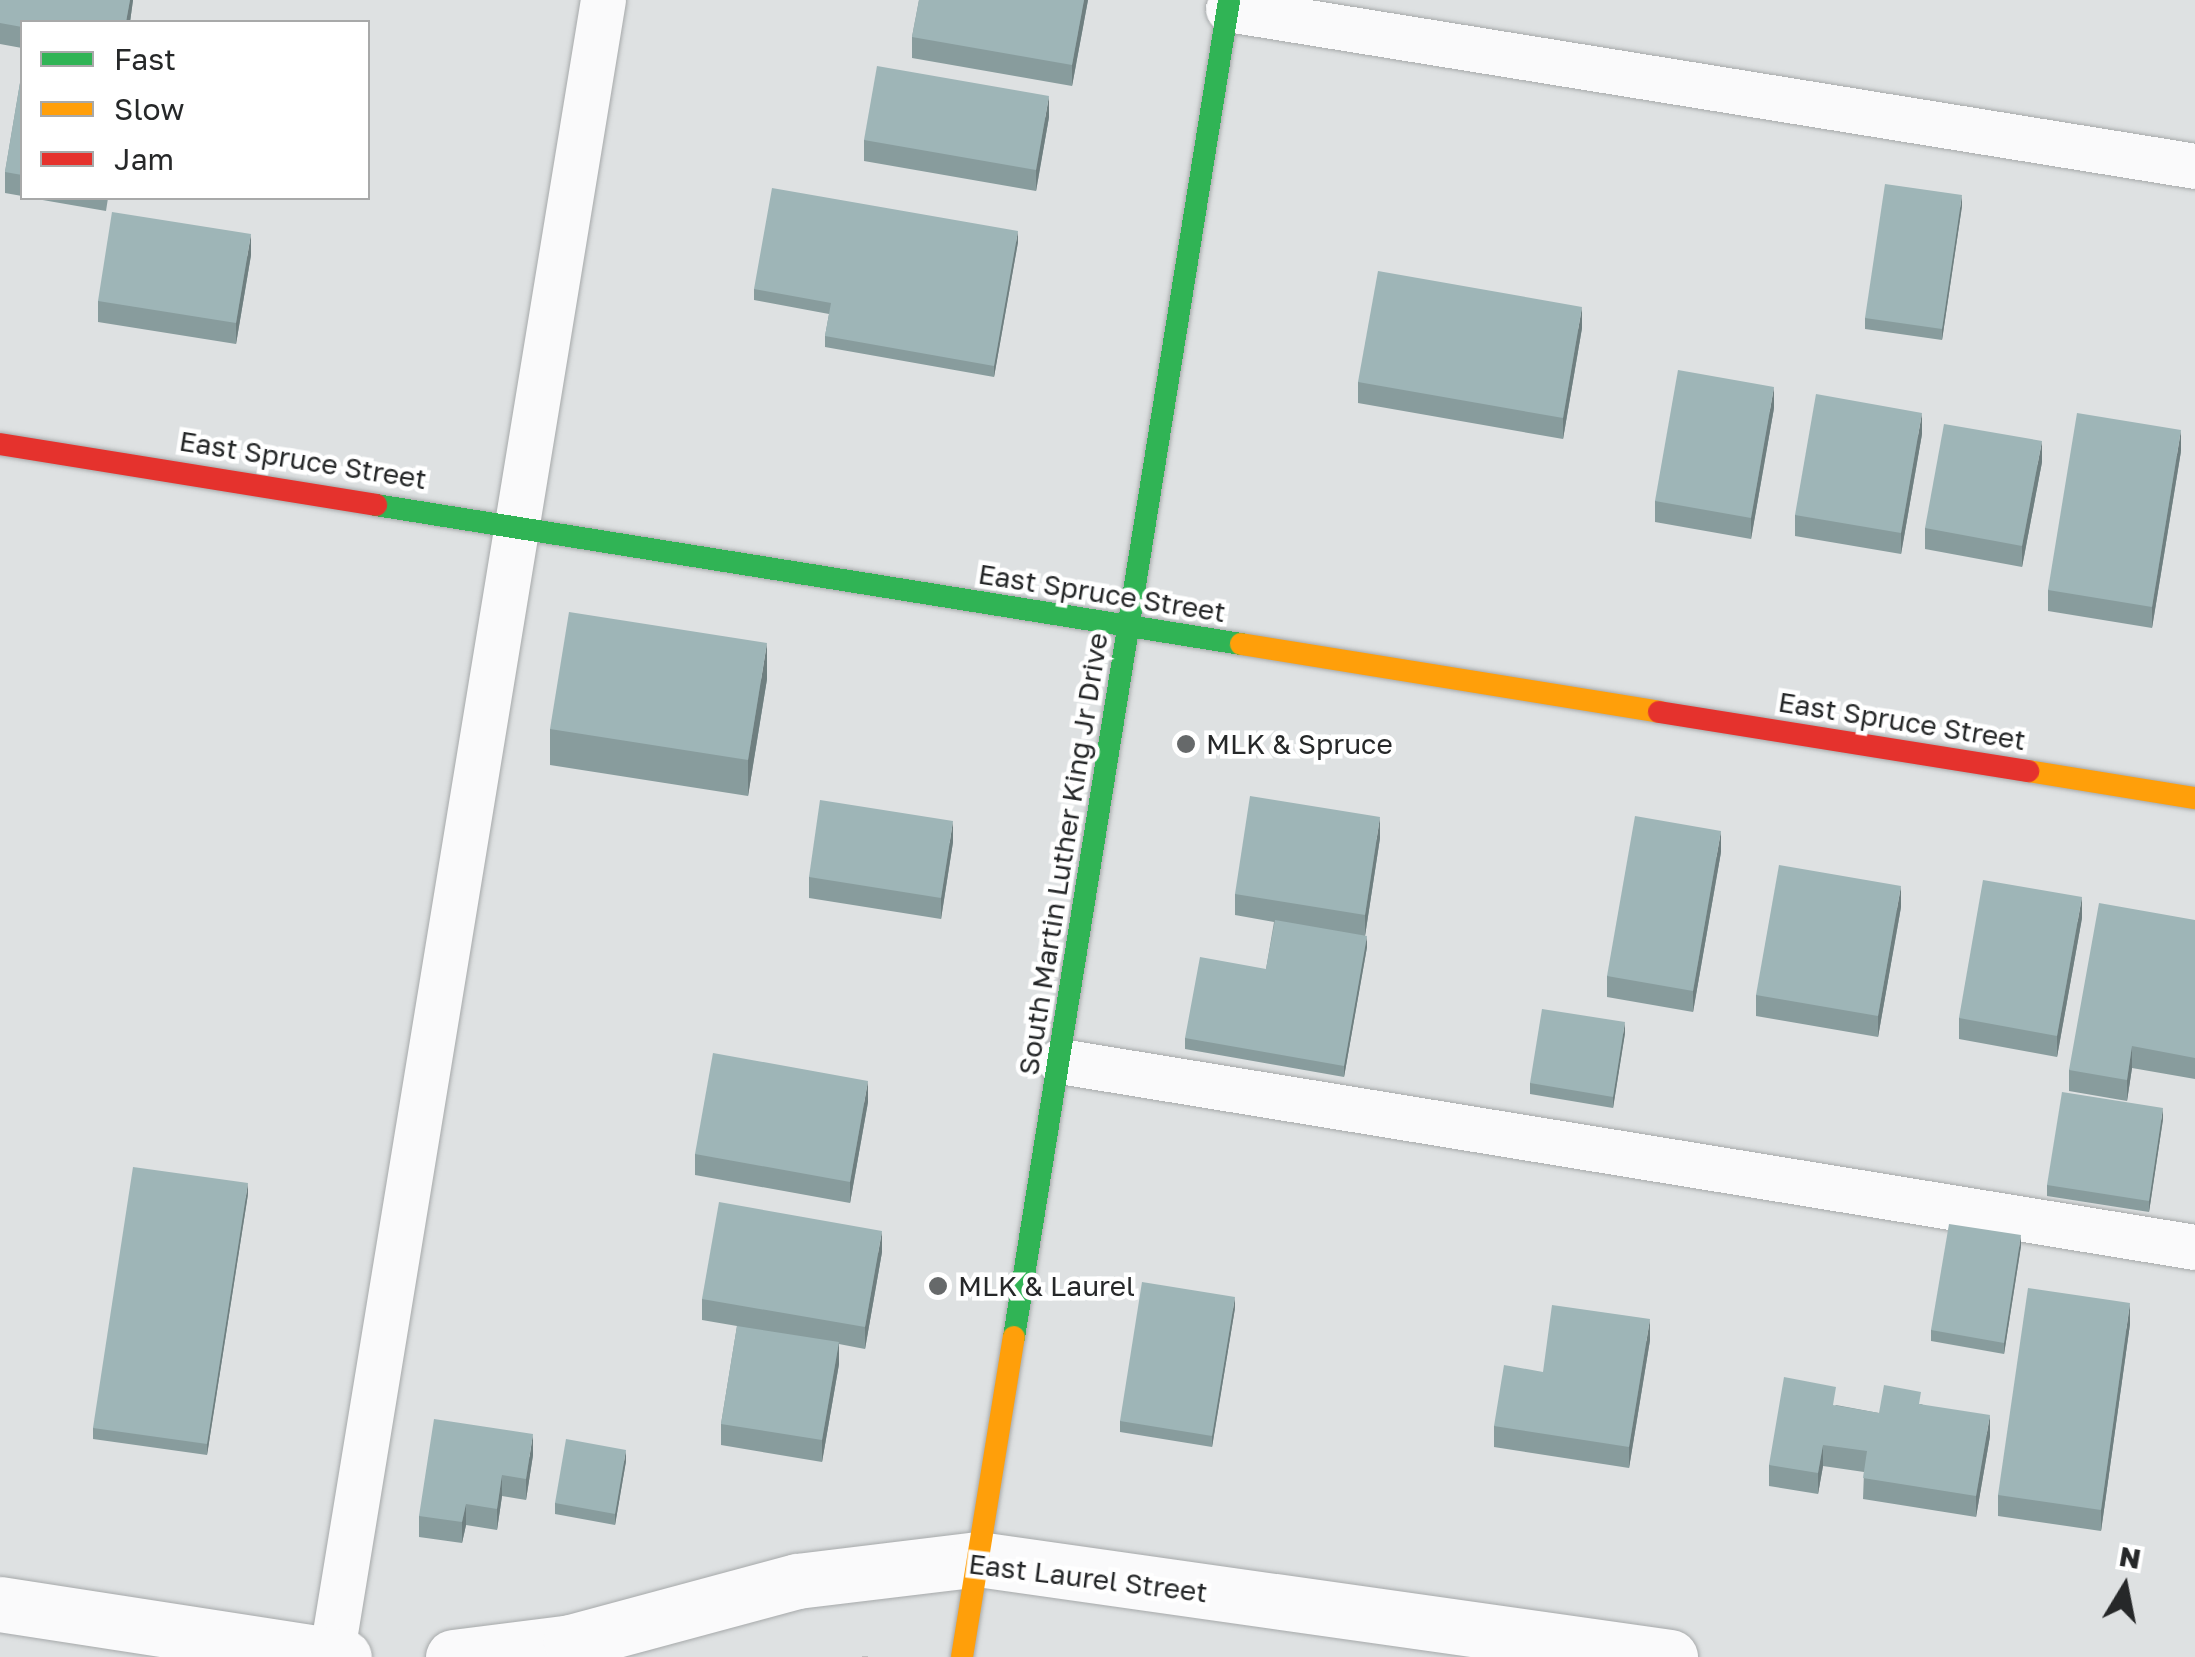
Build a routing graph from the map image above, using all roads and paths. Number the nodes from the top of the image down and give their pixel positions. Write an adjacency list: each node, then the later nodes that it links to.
1 (603, 0): 5 (lane)
2 (1228, 4): 3 (lane); 6 (street, South Martin Luther King Jr Drive)
3 (2195, 166)
4 (0, 444): 5 (street, East Spruce Street)
5 (520, 524): 6 (street, East Spruce Street); 14 (lane)
6 (1130, 629): 7 (street, East Spruce Street); 8 (street, South Martin Luther King Jr Drive)
7 (2195, 798)
8 (1060, 1060): 9 (lane); 10 (street, South Martin Luther King Jr Drive)
9 (2195, 1248)
10 (978, 1559): 12 (street, East Laurel Street); 13 (street, East Laurel Street); 17 (street, South Martin Luther King Jr Drive)
11 (0, 1604): 14 (street)
12 (580, 1650): 16 (street, East Laurel Street)
13 (1598, 1652): 18 (street, East Laurel Street)
14 (331, 1657): 15 (street)
15 (344, 1657)
16 (453, 1657)
17 (962, 1657)
18 (1670, 1657)

